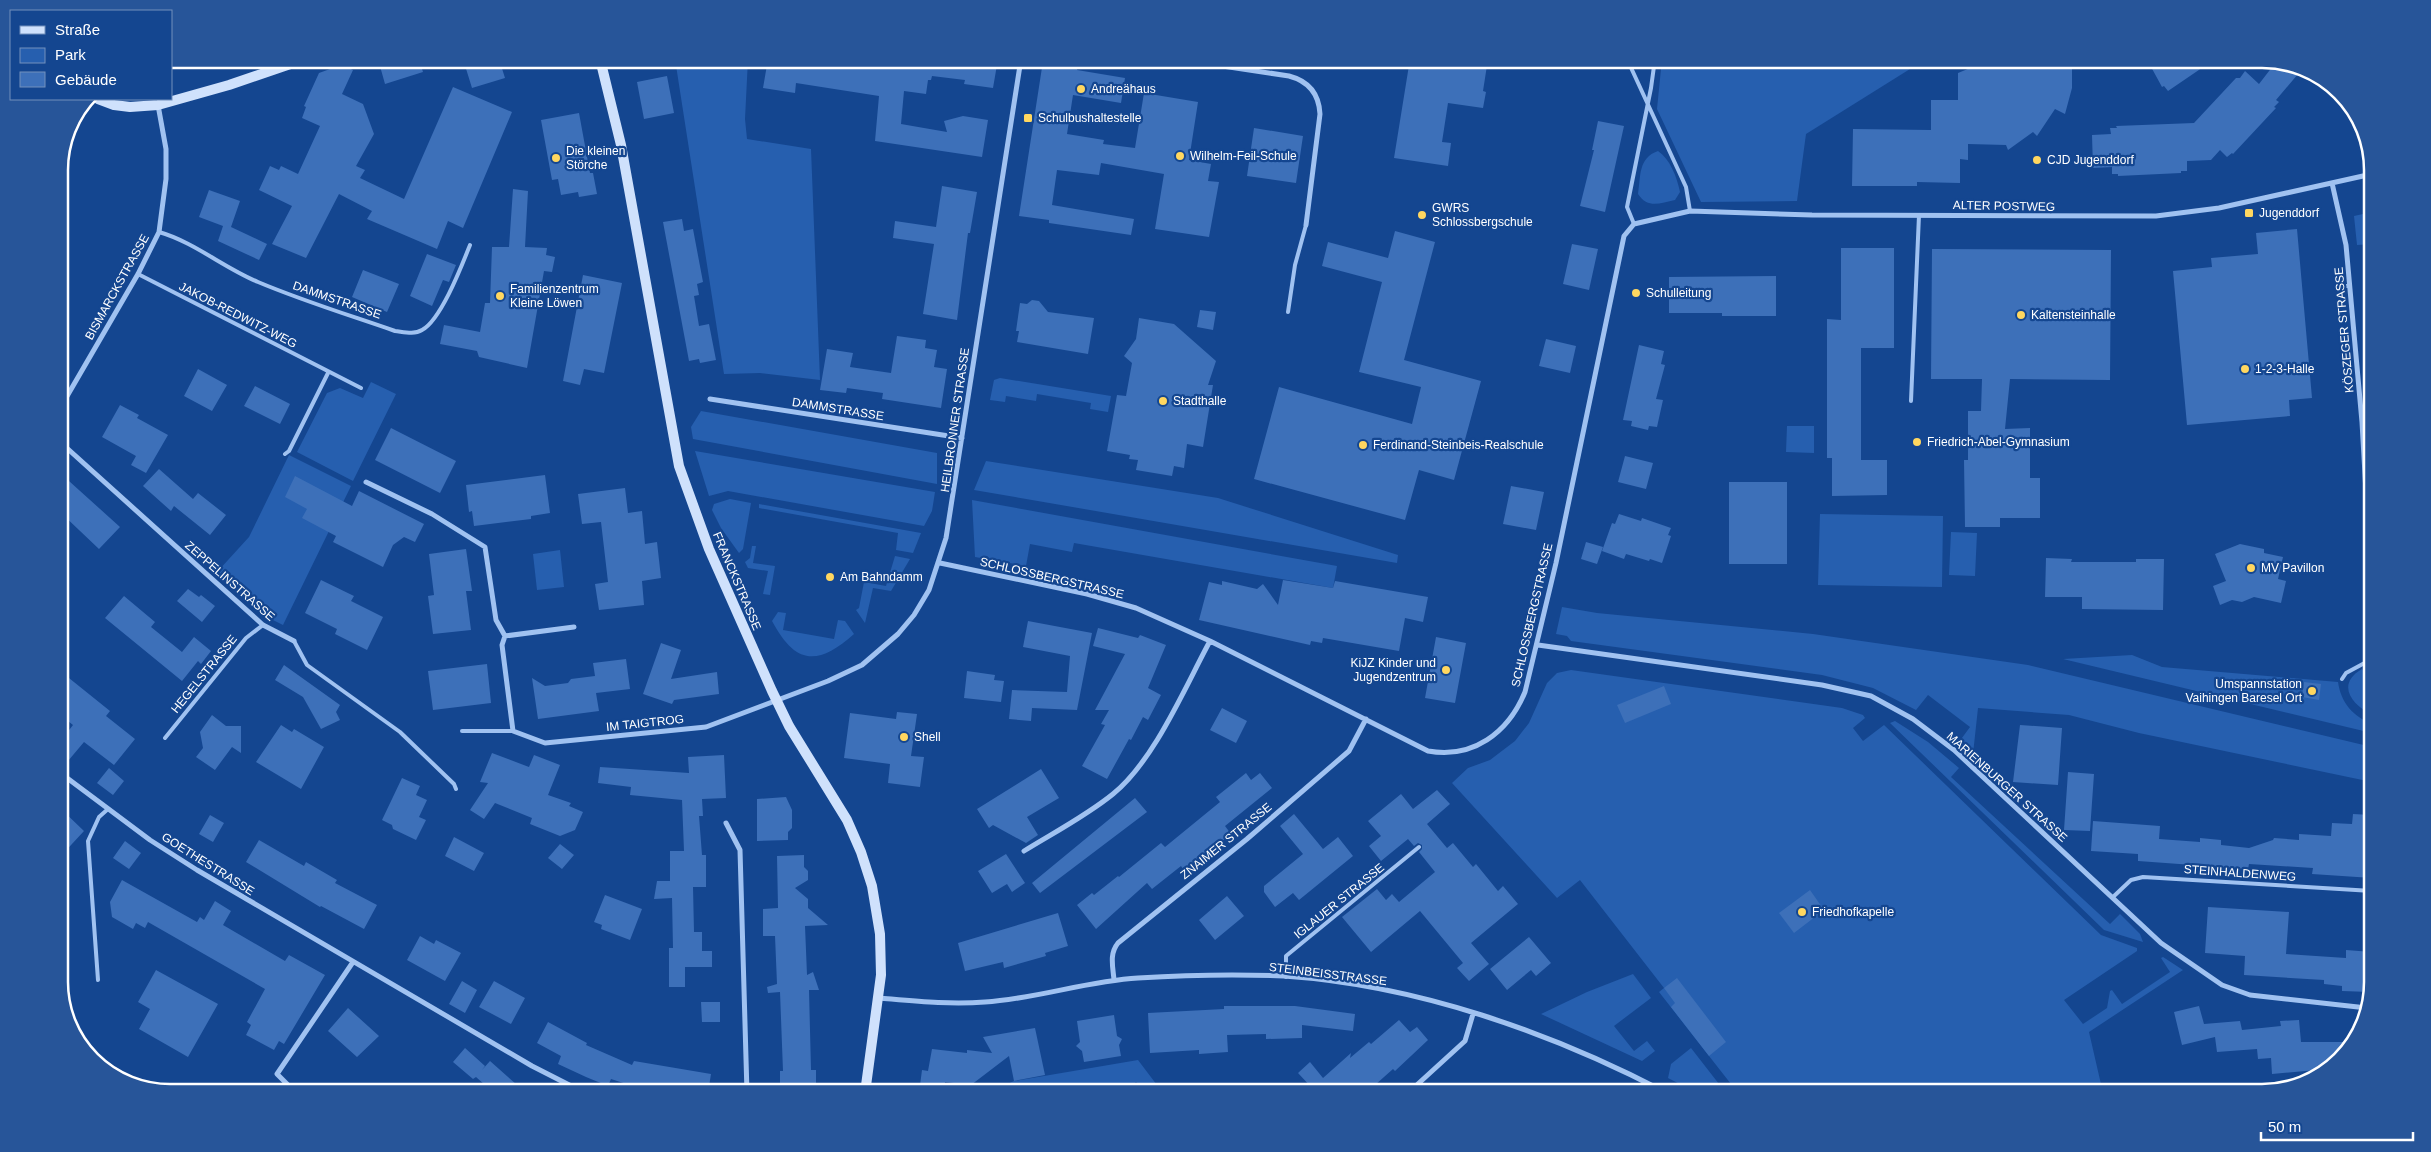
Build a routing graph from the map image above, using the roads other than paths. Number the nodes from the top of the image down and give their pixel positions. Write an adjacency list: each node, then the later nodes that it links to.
1 (279, 68): 9 (street)
2 (602, 68): 41 (street, FRANCKSTRASSE)
3 (1020, 68): 27 (street, HEILBRONNER STRASSE)
4 (1236, 68): 15 (street)
5 (1631, 68): 8 (lane)
6 (1654, 68): 8 (lane)
7 (101, 100): 9 (street)
8 (1646, 104): 12 (lane); 14 (lane)
9 (158, 105): 16 (street, BISMARCKSTRASSE)
10 (2363, 176): 11 (street, ALTER POSTWEG)
11 (2332, 183): 13 (street, ALTER POSTWEG); 20 (street, KÖSZEGER STRASSE)
12 (1690, 211): 13 (street, ALTER POSTWEG); 14 (street, ALTER POSTWEG)
13 (1919, 215): 26 (lane)
14 (1634, 224): 38 (street, SCHLOSSBERGSTRASSE)
15 (1306, 225): 21 (lane)
16 (159, 232): 17 (lane, DAMMSTRASSE); 18 (street, BISMARCKSTRASSE)
17 (470, 245)
18 (138, 274): 22 (lane, JAKOB-REDWITZ-WEG); 24 (street, BISMARCKSTRASSE)
19 (2339, 286): 20 (lane)
20 (2350, 286): 28 (street, KÖSZEGER STRASSE)
21 (1288, 312)
22 (328, 373): 23 (lane, JAKOB-REDWITZ-WEG); 30 (lane)
23 (361, 388)
24 (68, 395)
25 (710, 399): 27 (street, DAMMSTRASSE)
26 (1911, 401)
27 (962, 438): 32 (street, HEILBRONNER STRASSE)
28 (2363, 446)
29 (68, 449): 33 (street, ZEPPELINSTRASSE)
30 (285, 454)
31 (366, 482): 35 (street)
32 (940, 563): 37 (street, SCHLOSSBERGSTRASSE); 41 (street, HEILBRONNER STRASSE)
33 (262, 625): 36 (street, ZEPPELINSTRASSE); 45 (lane, HEGELSTRASSE)
34 (574, 627): 35 (street)
35 (505, 636): 44 (street)
36 (294, 641): 47 (lane, ZEPPELINSTRASSE)
37 (1210, 641): 42 (street, SCHLOSSBERGSTRASSE); 51 (street)
38 (1538, 645): 42 (street, SCHLOSSBERGSTRASSE); 53 (street, MARIENBURGER STRASSE)
39 (2364, 664): 40 (lane)
40 (2342, 679)
41 (777, 701): 44 (street, IM TAIGTROG); 58 (street, FRANCKSTRASSE)
42 (1366, 720): 57 (street, ZNAIMER STRASSE)
43 (462, 731): 44 (lane, IM TAIGTROG)
44 (512, 731)
45 (165, 738)
46 (68, 779): 48 (street, GOETHESTRASSE)
47 (456, 790)
48 (108, 809): 54 (street, GOETHESTRASSE); 56 (lane)
49 (726, 823): 63 (street)
50 (1419, 847): 55 (lane, IGLAUER STRASSE)
51 (1024, 851)
52 (2364, 891): 53 (lane, STEINHALDENWEG)
53 (2113, 897): 59 (street, MARIENBURGER STRASSE)
54 (353, 962): 61 (street); 62 (street, GOETHESTRASSE)
55 (1286, 976): 57 (street, STEINBEISSTRASSE); 60 (street, STEINBEISSTRASSE)
56 (98, 980)
57 (1114, 980): 58 (street, STEINBEISSTRASSE)
58 (879, 998): 64 (street, FRANCKSTRASSE)
59 (2361, 1007)
60 (1473, 1014): 65 (street); 66 (street, STEINBEISSTRASSE)
61 (287, 1084)
62 (561, 1084)
63 (747, 1084)
64 (866, 1084)
65 (1418, 1084)
66 (1648, 1084)

